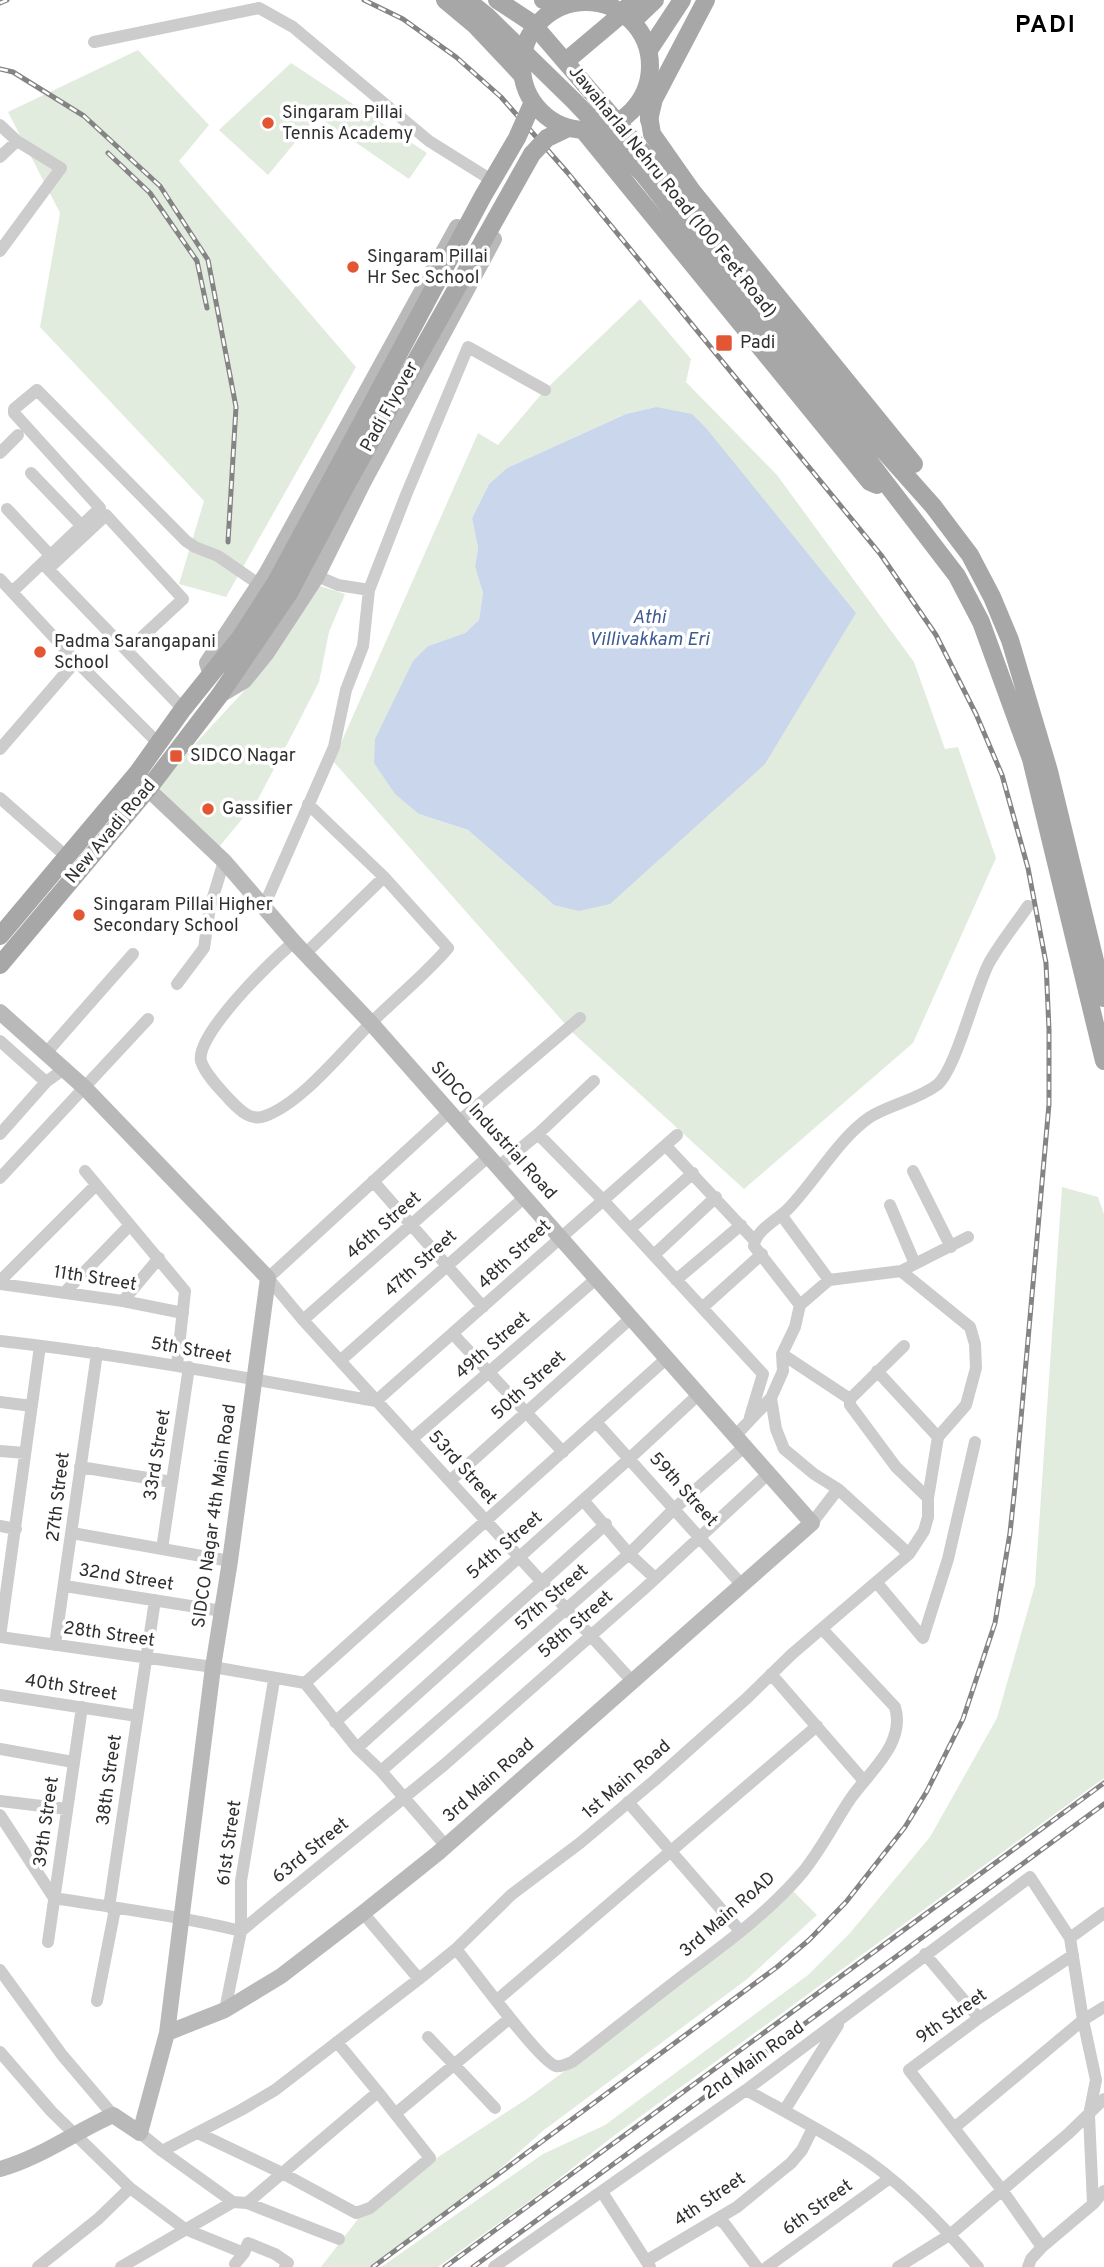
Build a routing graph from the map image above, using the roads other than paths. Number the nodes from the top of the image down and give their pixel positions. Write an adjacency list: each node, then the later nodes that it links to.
1 (445, 0): 14 (main road)
2 (467, 0): 28 (main road, Jawaharlal Nehru Road (100 Feet Road))
3 (497, 0): 13 (main road, Jawaharlal Nehru Road (100 Feet Road))
4 (543, 0): 9 (main road)
5 (634, 0): 13 (main road)
6 (655, 0): 10 (main road)
7 (682, 0): 12 (main road)
8 (706, 0): 20 (main road)
9 (561, 6): 10 (main road, bridge); 14 (main road, bridge)
10 (633, 21): 12 (main road, bridge)
11 (94, 41): 22 (street)
12 (649, 50): 15 (main road, bridge)
13 (566, 61): 20 (main road, Jawaharlal Nehru Road (100 Feet Road))
14 (522, 75): 16 (main road, bridge)
15 (645, 91): 18 (main road, Padi Flyover, bridge); 29 (main road, bridge)
16 (533, 102): 18 (main road, bridge); 40 (main road, Padi Flyover, bridge)
17 (0, 125): 19 (street)
18 (575, 129): 28 (main road); 40 (main road, Padi Flyover, bridge)
19 (17, 141): 21 (street); 23 (street)
20 (642, 151): 29 (main road, Jawaharlal Nehru Road (100 Feet Road))
21 (0, 157)
22 (485, 176): 33 (street); 35 (street)
23 (0, 251)
24 (545, 390): 36 (street)
25 (19, 435): 26 (street)
26 (0, 453)
27 (31, 472): 31 (street)
28 (891, 492): 68 (main road, Jawaharlal Nehru Road (100 Feet Road))
29 (933, 506): 61 (main road, Jawaharlal Nehru Road (100 Feet Road))
30 (7, 509): 32 (street)
31 (81, 525): 32 (street); 35 (street)
32 (50, 555): 37 (street)
33 (317, 576): 36 (street); 42 (street)
34 (0, 579): 37 (street)
35 (260, 585): 41 (street)
36 (369, 590): 49 (street)
37 (12, 592): 39 (street)
38 (127, 651): 38 (street); 43 (street)
39 (76, 661): 44 (street); 45 (street)
40 (232, 662): 41 (main road, Padi Flyover); 42 (main road, Padi Flyover)
41 (211, 675): 43 (main road, New Avadi Road)
42 (219, 696): 47 (main road, New Avadi Road)
43 (183, 709): 44 (main road, New Avadi Road)
44 (159, 744): 46 (main road, New Avadi Road)
45 (0, 748)
46 (138, 772): 47 (street, SIDCO Industrial Road); 50 (main road, New Avadi Road)
47 (148, 789): 51 (street, SIDCO Industrial Road); 59 (main road, New Avadi Road)
48 (0, 798): 50 (street)
49 (308, 804): 52 (street); 53 (street)
50 (67, 857): 55 (main road, New Avadi Road)
51 (224, 861): 53 (street, SIDCO Industrial Road); 60 (street)
52 (384, 877): 58 (street); 65 (street)
53 (264, 906): 56 (street, SIDCO Industrial Road)
54 (1028, 906): 89 (street)
55 (0, 936)
56 (293, 942): 58 (street, SIDCO Industrial Road); 65 (street)
57 (133, 954): 67 (street)
58 (305, 954): 65 (street, SIDCO Industrial Road)
59 (0, 965)
60 (177, 984)
61 (1104, 998)
62 (0, 1012): 67 (street)
63 (148, 1018): 72 (street)
64 (580, 1018): 73 (street)
65 (371, 1023): 73 (street, SIDCO Industrial Road)
66 (0, 1041): 71 (street)
67 (46, 1053): 69 (street)
68 (1104, 1061)
69 (64, 1069): 71 (street); 72 (street)
70 (594, 1081): 75 (street, 46th Street)
71 (46, 1082): 74 (street)
72 (85, 1088): 82 (street); 104 (street)
73 (454, 1117): 78 (street, SIDCO Industrial Road); 83 (street)
74 (0, 1134)
75 (538, 1134): 78 (street, 46th Street); 87 (street)
76 (677, 1135): 77 (street, 48th Street)
77 (666, 1146): 81 (street); 87 (street, 48th Street)
78 (493, 1162): 85 (street, SIDCO Industrial Road); 92 (street, 46th Street)
79 (85, 1171): 84 (street, 33rd Street)
80 (913, 1171): 97 (street)
81 (692, 1173): 86 (street); 93 (street)
82 (0, 1178)
83 (373, 1181): 92 (street); 104 (street)
84 (96, 1185): 90 (street, 33rd Street); 108 (street)
85 (526, 1196): 94 (street, SIDCO Industrial Road); 102 (street, 47th Street)
86 (716, 1197): 91 (street); 99 (street)
87 (602, 1199): 93 (street); 94 (street, 48th Street)
88 (890, 1205): 101 (street)
89 (782, 1216): 96 (street); 107 (street)
90 (130, 1225): 100 (street, 33rd Street); 109 (street)
91 (741, 1225): 96 (street); 106 (street)
92 (411, 1226): 102 (street); 116 (street, 46th Street)
93 (630, 1228): 99 (street)
94 (561, 1236): 105 (street, SIDCO Industrial Road); 112 (street, 48th Street)
95 (968, 1237): 97 (street)
96 (754, 1240): 98 (street)
97 (951, 1247): 101 (street)
98 (761, 1254): 111 (street); 113 (street)
99 (654, 1255): 106 (street)
100 (159, 1258): 110 (street); 114 (street, 33rd Street)
101 (915, 1264): 103 (street)
102 (446, 1265): 112 (street); 124 (street, 47th Street)
103 (901, 1271): 107 (street); 138 (street)
104 (268, 1278): 116 (street, 53rd Street); 128 (street, SIDCO Nagar 4th Main Road)
105 (597, 1278): 115 (street, SIDCO Industrial Road); 127 (street, 49th Street)
106 (676, 1280): 113 (street)
107 (830, 1280): 111 (street)
108 (0, 1283): 109 (street, 11th Street)
109 (65, 1292): 110 (street, 11th Street)
110 (123, 1301): 114 (street, 11th Street)
111 (800, 1305): 122 (street)
112 (484, 1307): 117 (street, 48th Street)
113 (702, 1308): 136 (street)
114 (183, 1313): 125 (street, 33rd Street)
115 (631, 1318): 123 (street, SIDCO Industrial Road); 135 (street, 50th Street)
116 (303, 1320): 124 (street, 53rd Street)
117 (453, 1334): 127 (street); 132 (street, 48th Street)
118 (0, 1341): 119 (street, 5th Street)
119 (40, 1346): 121 (street, 5th Street); 134 (street)
120 (904, 1346): 126 (street)
121 (97, 1353): 125 (street, 5th Street); 146 (street, 27th Street)
122 (782, 1354): 130 (street); 131 (street)
123 (667, 1357): 129 (street, SIDCO Industrial Road); 137 (street)
124 (341, 1360): 132 (street, 53rd Street)
125 (183, 1366): 128 (street, 5th Street); 149 (street, 33rd Street)
126 (877, 1371): 131 (street); 138 (street)
127 (490, 1372): 135 (street); 139 (street, 49th Street)
128 (254, 1380): 132 (street, 5th Street); 165 (street, SIDCO Nagar 4th Main Road)
129 (698, 1395): 140 (street, SIDCO Industrial Road); 145 (street, 54th Street)
130 (771, 1398): 136 (street); 150 (street)
131 (850, 1399): 151 (street)
132 (376, 1401): 139 (street, 53rd Street)
133 (0, 1402): 134 (street)
134 (32, 1406): 144 (street)
135 (526, 1412): 143 (street); 148 (street, 50th Street)
136 (750, 1417): 140 (street, 57th Street)
137 (596, 1422): 143 (street); 145 (street, 59th Street)
138 (938, 1437): 151 (street, 1st Main Road)
139 (412, 1439): 148 (street, 53rd Street)
140 (739, 1441): 147 (street, SIDCO Industrial Road); 153 (street, 57th Street)
141 (975, 1441): 169 (street)
142 (0, 1451): 144 (street)
143 (563, 1452): 154 (street)
144 (25, 1453): 158 (street)
145 (630, 1458): 152 (street, 54th Street); 153 (street, 59th Street)
146 (80, 1467): 149 (street); 159 (street, 27th Street)
147 (768, 1474): 155 (street, SIDCO Industrial Road); 160 (street, 58th Street)
148 (451, 1480): 154 (street, 53rd Street)
149 (172, 1482): 161 (street, 33rd Street)
150 (838, 1489): 155 (street); 163 (street)
151 (928, 1498): 163 (street, 1st Main Road)
152 (583, 1500): 156 (street); 164 (street, 54th Street)
153 (675, 1508): 160 (street, 59th Street); 162 (street, 57th Street)
154 (486, 1521): 164 (street, 53rd Street); 184 (street)
155 (812, 1523): 170 (street, 3rd Main Road)
156 (606, 1524): 162 (street); 168 (street)
157 (0, 1526): 158 (street)
158 (16, 1529): 167 (street)
159 (72, 1533): 161 (street); 171 (street, 27th Street)
160 (701, 1537): 166 (street, 58th Street); 170 (street, 59th Street)
161 (162, 1549): 165 (street)
162 (629, 1554): 166 (street); 173 (street, 57th Street)
163 (909, 1554): 169 (street, 1st Main Road)
164 (520, 1556): 168 (street, 53rd Street); 188 (street, 54th Street)
165 (230, 1561): 174 (street, SIDCO Nagar 4th Main Road)
166 (655, 1578): 176 (street, 58th Street)
167 (5, 1580): 177 (street)
168 (543, 1582): 173 (street, 53rd Street); 190 (street)
169 (877, 1583): 175 (street, 1st Main Road)
170 (741, 1584): 183 (street, 3rd Main Road)
171 (65, 1586): 172 (street, 32nd Street); 178 (street, 27th Street)
172 (155, 1600): 174 (street, 32nd Street); 179 (street, 38th Street)
173 (566, 1608): 176 (street, 53rd Street); 193 (street, 57th Street)
174 (222, 1611): 180 (street, SIDCO Nagar 4th Main Road)
175 (823, 1630): 181 (street, 1st Main Road); 194 (street, 3rd Main RoAD)
176 (590, 1634): 183 (street, 53rd Street); 195 (street, 58th Street)
177 (0, 1637): 178 (street, 28th Street)
178 (55, 1644): 179 (street, 28th Street)
179 (147, 1658): 180 (street, 28th Street); 187 (street, 38th Street)
180 (213, 1667): 182 (street, 28th Street); 206 (street, SIDCO Nagar 4th Main Road)
181 (771, 1674): 189 (street); 197 (street, 1st Main Road)
182 (274, 1679): 184 (street, 28th Street); 207 (street, 61st Street)
183 (632, 1681): 200 (street, 3rd Main Road)
184 (305, 1683): 188 (street)
185 (0, 1695): 186 (street, 40th Street)
186 (82, 1707): 187 (street, 40th Street); 192 (street, 39th Street)
187 (136, 1716): 203 (street, 38th Street)
188 (335, 1722): 190 (street)
189 (817, 1726): 194 (street); 201 (street)
190 (357, 1748): 193 (street)
191 (0, 1749): 192 (street)
192 (73, 1762): 198 (street, 39th Street)
193 (381, 1771): 195 (street)
194 (864, 1781): 208 (street, 3rd Main RoAD)
195 (403, 1798): 200 (street); 207 (street, 63rd Street)
196 (0, 1801): 198 (street)
197 (628, 1802): 201 (street); 211 (street, 1st Main Road)
198 (67, 1809): 202 (street, 39th Street)
199 (0, 1815): 202 (street)
200 (446, 1846): 204 (street, 3rd Main Road)
201 (670, 1850): 208 (street); 216 (street)
202 (54, 1898): 203 (street); 210 (street, 39th Street)
203 (112, 1908): 206 (street); 217 (street, 38th Street)
204 (363, 1913): 215 (street); 219 (street, 3rd Main Road)
205 (1104, 1913): 209 (street)
206 (182, 1917): 207 (street); 224 (street, SIDCO Nagar 4th Main Road)
207 (241, 1931): 219 (street, 61st Street)
208 (740, 1931): 221 (street, 3rd Main RoAD)
209 (1070, 1938): 212 (street, 2nd Main Road); 213 (street)
210 (48, 1941)
211 (456, 1949): 215 (street, 1st Main Road); 216 (street, 3rd Main RoAD)
212 (925, 1954): 220 (street, 2nd Main Road); 222 (street)
213 (1073, 1955): 222 (street, 9th Street); 223 (street)
214 (0, 1970): 235 (street)
215 (419, 1979): 226 (street, 1st Main Road)
216 (497, 2000): 221 (street, 3rd Main RoAD)
217 (97, 2001)
218 (1104, 2007): 223 (street)
219 (225, 2011): 224 (street, 3rd Main Road)
220 (843, 2017): 229 (street, 2nd Main Road); 233 (street)
221 (510, 2018): 228 (street)
222 (979, 2018): 238 (street, 9th Street)
223 (1083, 2020): 236 (street); 238 (street)
224 (167, 2033): 240 (street, SIDCO Nagar 4th Main Road)
225 (428, 2037): 228 (street)
226 (337, 2042): 230 (street); 241 (street, 1st Main Road)
227 (0, 2053): 239 (street)
228 (454, 2066): 232 (street); 234 (street)
229 (746, 2090): 233 (street); 249 (street, 2nd Main Road)
230 (378, 2092): 234 (street); 244 (street)
231 (1104, 2099): 236 (street)
232 (495, 2109)
233 (785, 2111): 237 (street)
234 (395, 2114): 244 (street)
235 (113, 2115): 239 (street); 240 (street)
236 (1089, 2115): 247 (street); 252 (street)
237 (813, 2128): 245 (street); 253 (street, 4th Street)
238 (954, 2128): 247 (street, 9th Street)
239 (75, 2133): 243 (street); 246 (street)
240 (140, 2133): 242 (street)
241 (198, 2133): 242 (street, 1st Main Road); 244 (street)
242 (162, 2151): 250 (street)
243 (0, 2169)
244 (282, 2173): 251 (street)
245 (890, 2178): 255 (street); 268 (street, 6th Street)
246 (130, 2188): 254 (street); 264 (street)
247 (1002, 2190): 255 (street); 257 (street, 9th Street)
248 (1104, 2191): 252 (street)
249 (603, 2192): 260 (street); 266 (street, 2nd Main Road)
250 (233, 2202): 251 (street); 254 (street)
251 (247, 2203): 256 (street)
252 (1093, 2204): 257 (street)
253 (717, 2219): 260 (street, 4th Street); 267 (street)
254 (186, 2229): 258 (street); 263 (street)
255 (951, 2234): 261 (street); 269 (street)
256 (339, 2239)
257 (1042, 2247): 262 (street)
258 (244, 2253): 259 (street); 265 (street)
259 (235, 2264)
260 (648, 2264)
261 (971, 2264)
262 (1032, 2264)
263 (129, 2265)
264 (38, 2267)
265 (285, 2267)
266 (494, 2267)
267 (757, 2267)
268 (767, 2267)
269 (898, 2267)

